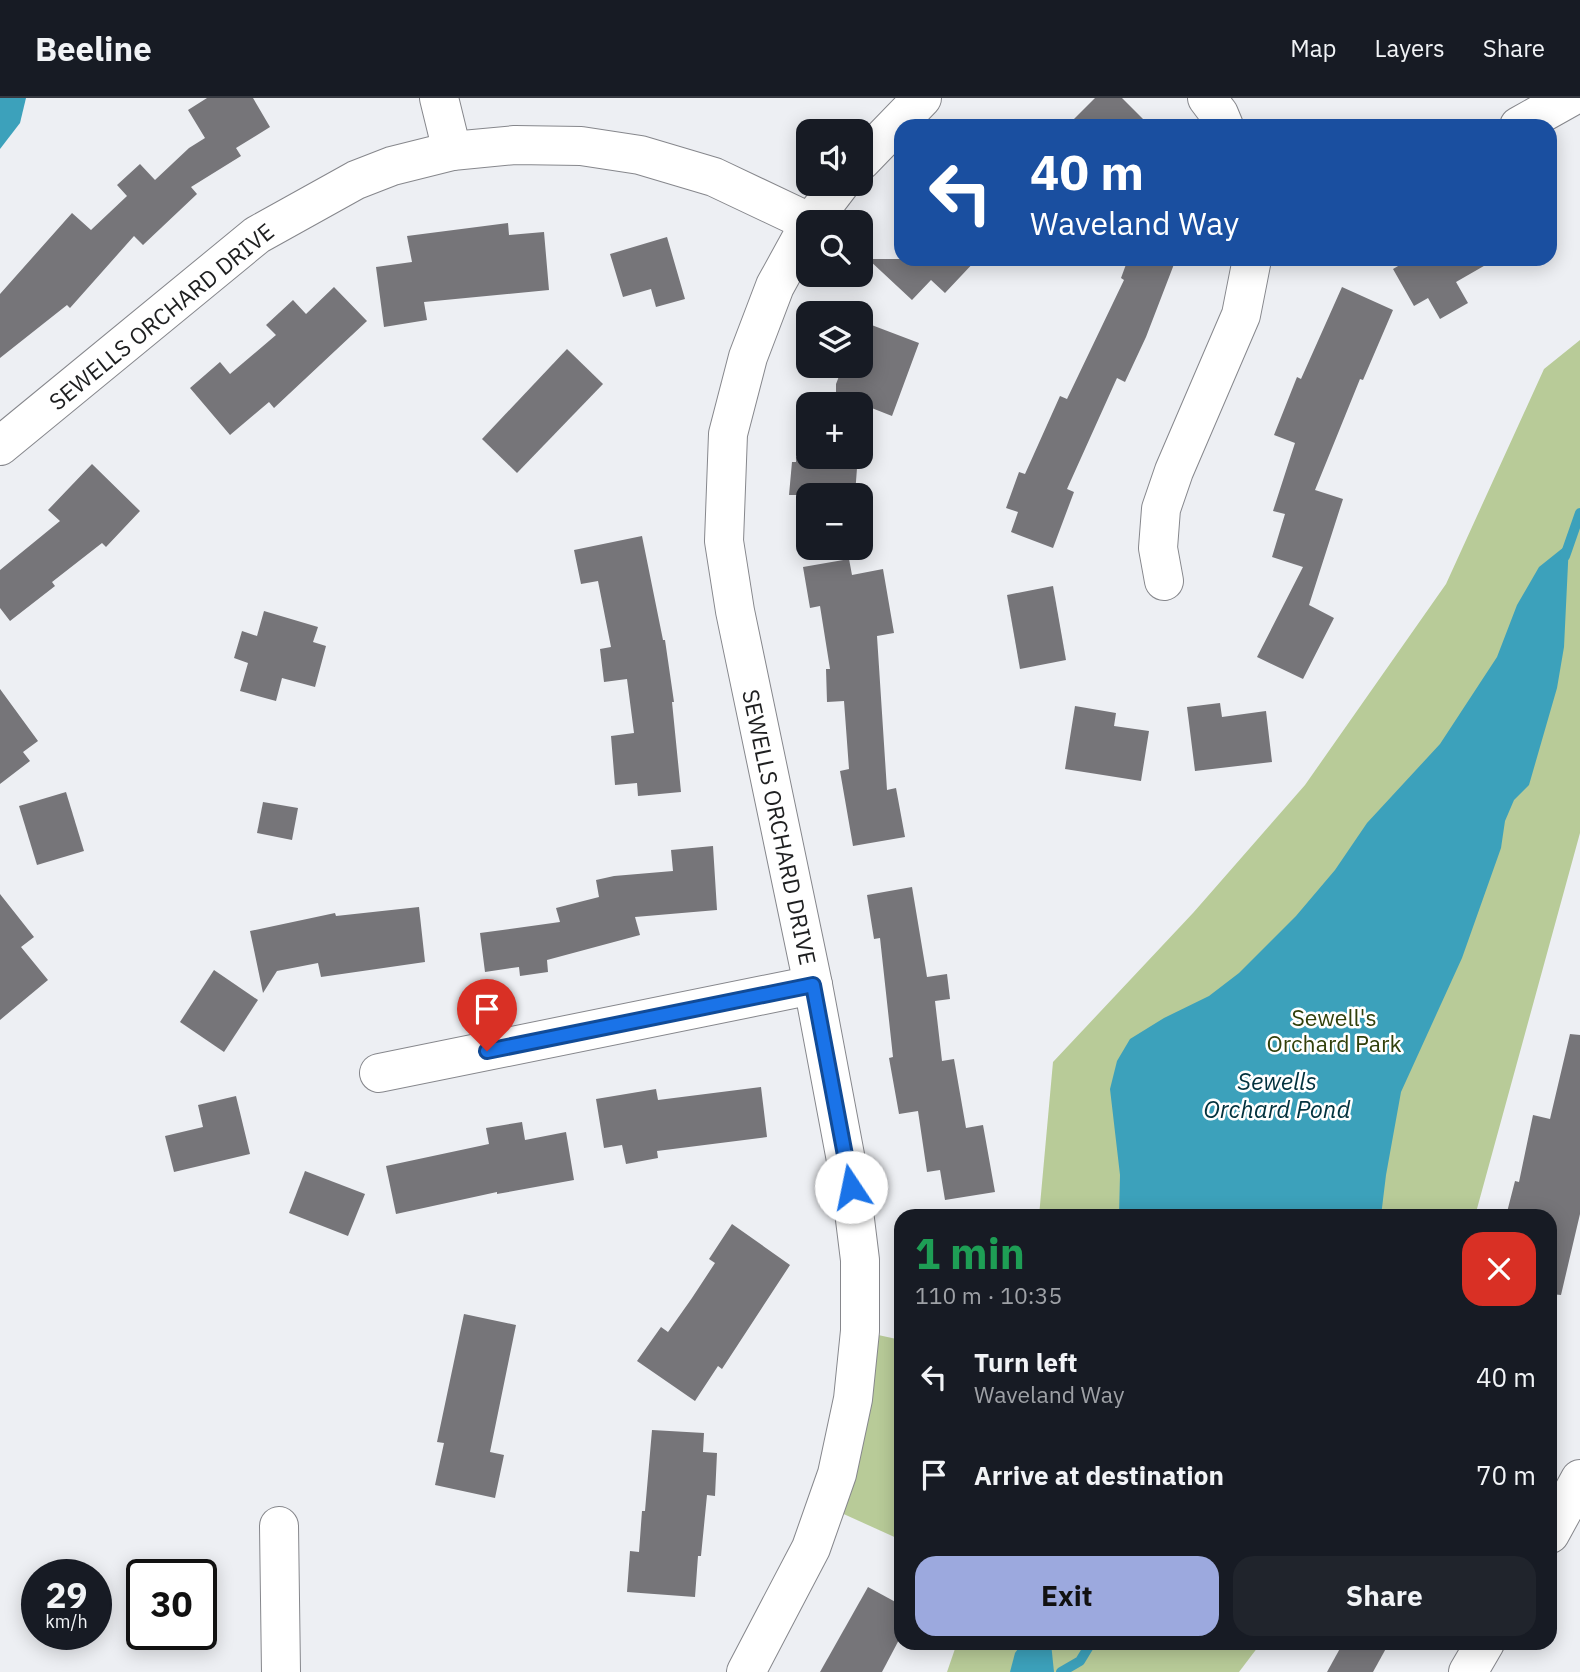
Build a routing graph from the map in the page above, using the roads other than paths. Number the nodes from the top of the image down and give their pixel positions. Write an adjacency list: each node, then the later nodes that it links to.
1 (439, 98): 10 (street)
2 (922, 98): 5 (street)
3 (1207, 98): 6 (street)
4 (1569, 98): 7 (street)
5 (902, 119)
6 (1221, 119)
7 (1532, 119)
8 (894, 127): 9 (street)
9 (873, 149)
10 (452, 152): 13 (street, SEWELLS ORCHARD DRIVE); 16 (street, SEWELLS ORCHARD DRIVE)
11 (830, 196): 12 (street, SEWELLS ORCHARD DRIVE)
12 (819, 210)
13 (796, 217)
14 (796, 247): 18 (street, SEWELLS ORCHARD DRIVE)
15 (1251, 266): 17 (street)
16 (0, 446)
17 (1164, 581)
18 (813, 985): 19 (street); 25 (street, SEWELLS ORCHARD DRIVE)
19 (379, 1073)
20 (1580, 1479): 21 (street)
21 (1557, 1521)
22 (279, 1526): 24 (street)
23 (1481, 1650): 26 (street)
24 (281, 1672)
25 (746, 1672)
26 (1468, 1672)

